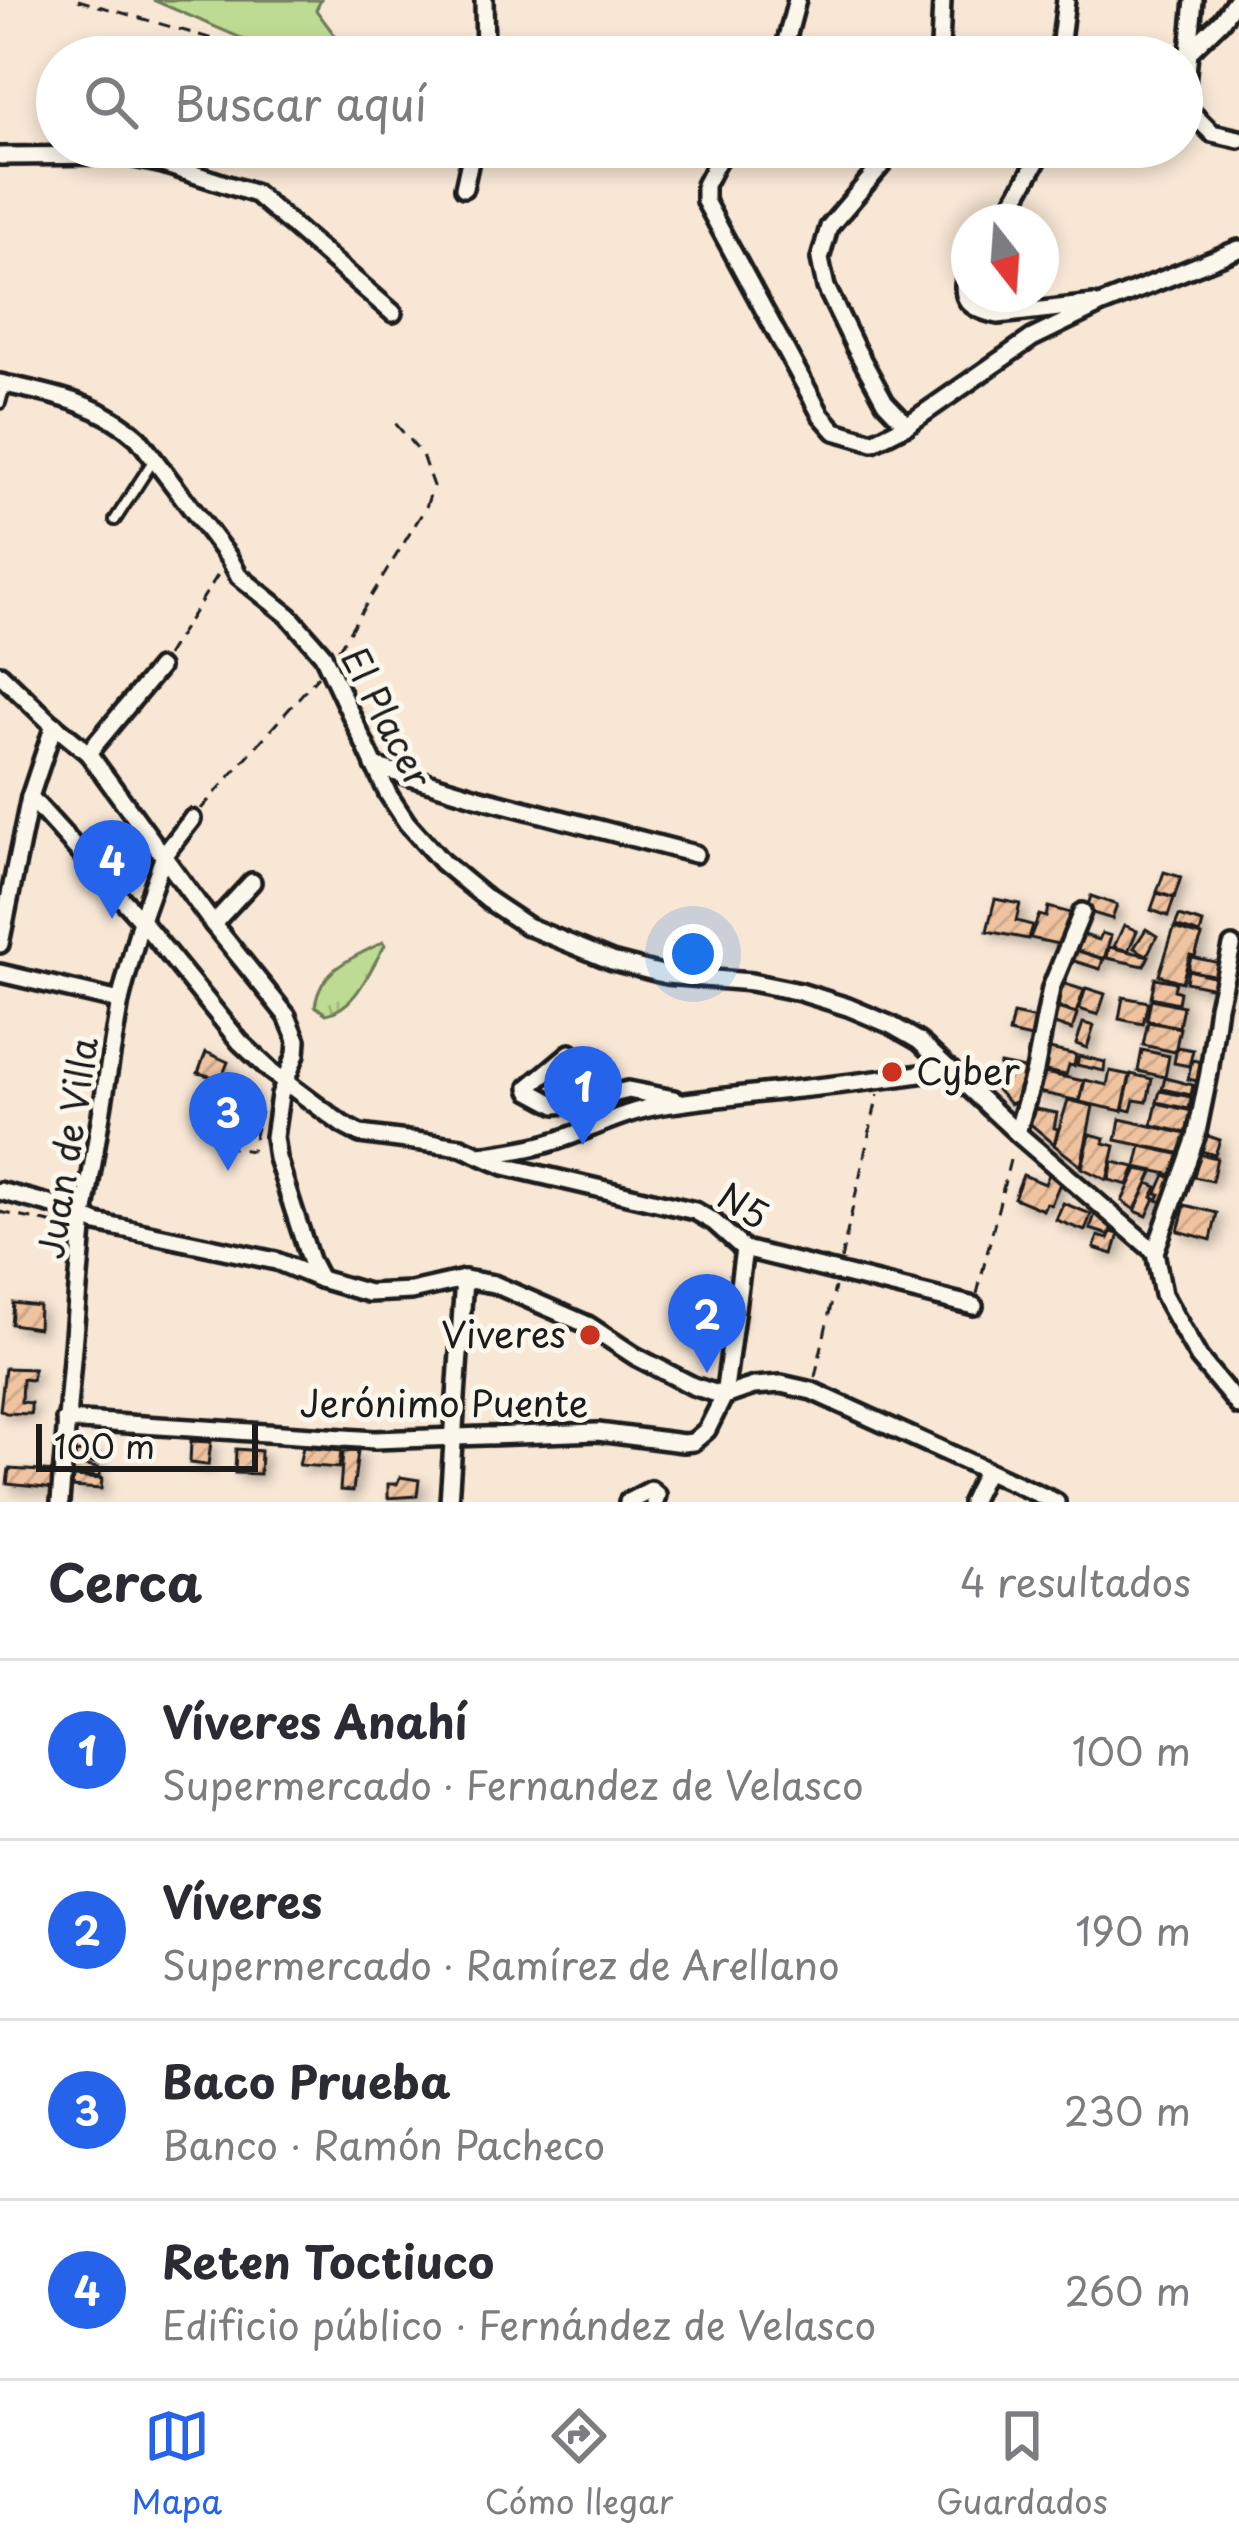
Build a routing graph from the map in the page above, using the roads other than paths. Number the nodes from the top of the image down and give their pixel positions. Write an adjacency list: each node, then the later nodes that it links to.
1 (484, 0): 7 (street)
2 (796, 0): 8 (street)
3 (942, 0): 9 (street)
4 (1066, 0): 10 (street)
5 (1194, 0): 11 (street)
6 (1236, 0): 12 (street)
7 (485, 36)
8 (787, 36)
9 (941, 36)
10 (1062, 36)
11 (1191, 36)
12 (1203, 38)
13 (1203, 124): 14 (street)
14 (1239, 139)
15 (0, 156): 16 (street)
16 (36, 156)
17 (175, 168): 29 (street)
18 (468, 168): 22 (street)
19 (714, 168): 32 (street)
20 (879, 168): 32 (street)
21 (1034, 168): 23 (street)
22 (464, 188)
23 (1014, 204)
24 (1239, 249): 25 (street)
25 (1102, 304): 26 (street); 32 (street)
26 (1059, 306)
27 (983, 312): 28 (street)
28 (1018, 312)
29 (393, 313)
30 (3, 384): 31 (lane); 33 (street, El Placer)
31 (0, 404)
32 (907, 425)
33 (154, 459): 34 (lane); 39 (street, El Placer)
34 (115, 520)
35 (159, 668): 38 (street)
36 (0, 674): 37 (street)
37 (54, 725): 38 (street); 40 (street)
38 (88, 753): 43 (street)
39 (374, 766): 42 (street); 53 (street, El Placer)
40 (31, 797): 46 (street, N5); 48 (street)
41 (192, 819): 43 (street, Juan de Villa)
42 (695, 854)
43 (164, 855): 46 (street, Juan de Villa); 47 (street)
44 (252, 882): 47 (street)
45 (1082, 912): 56 (street)
46 (142, 920): 51 (street, Juan de Villa); 54 (street, N5)
47 (213, 924): 54 (street)
48 (0, 944)
49 (1232, 946): 61 (street)
50 (0, 973): 51 (street)
51 (120, 1001): 59 (street, Juan de Villa)
52 (570, 1053): 55 (street)
53 (950, 1069): 55 (street); 56 (street, El Placer)
54 (284, 1081): 57 (street, N5); 62 (street)
55 (688, 1103): 57 (street)
56 (1017, 1133): 61 (street, El Placer)
57 (483, 1155): 60 (street, N5)
58 (0, 1191): 59 (street)
59 (84, 1217): 62 (street); 67 (street, Juan de Villa)
60 (744, 1249): 64 (street, N5); 65 (street)
61 (1155, 1252): 66 (street)
62 (320, 1279): 63 (street)
63 (464, 1279): 65 (street); 68 (street)
64 (974, 1306)
65 (724, 1396): 68 (street, Jerónimo Puente); 69 (street)
66 (1239, 1406)
67 (65, 1420): 68 (street, Jerónimo Puente); 71 (street, Juan de Villa)
68 (454, 1437): 72 (street)
69 (986, 1471): 74 (street); 75 (street)
70 (656, 1499): 73 (street)
71 (60, 1502)
72 (449, 1502)
73 (628, 1502)
74 (971, 1502)
75 (1056, 1502)

